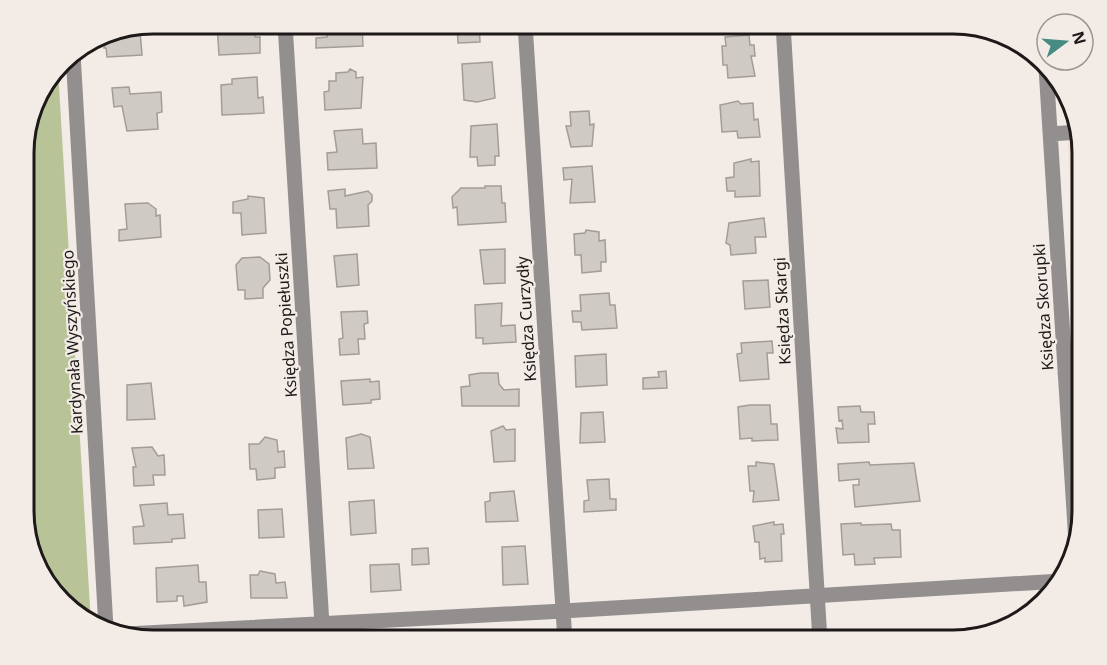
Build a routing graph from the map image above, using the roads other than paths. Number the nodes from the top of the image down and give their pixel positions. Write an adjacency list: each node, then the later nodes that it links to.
1 (286, 34): 15 (street, Księdza Popiełuszki)
2 (526, 34): 13 (street, Księdza Curzydły)
3 (784, 34): 12 (street, Księdza Skargi)
4 (74, 65): 14 (street, Kardynała Wyszyńskiego)
5 (1048, 81): 7 (street, Księdza Skorupki)
6 (1070, 133): 7 (street)
7 (1051, 134): 8 (street, Księdza Skorupki)
8 (1065, 373): 9 (street); 10 (street, Księdza Skorupki)
9 (1072, 373)
10 (1072, 481)
11 (1050, 582): 12 (street)
12 (816, 597): 13 (street); 19 (street, Księdza Skargi)
13 (563, 611): 15 (street); 18 (street, Księdza Curzydły)
14 (106, 620)
15 (321, 624): 16 (street); 17 (street, Księdza Popiełuszki)
16 (191, 630)
17 (321, 630)
18 (564, 630)
19 (819, 630)

